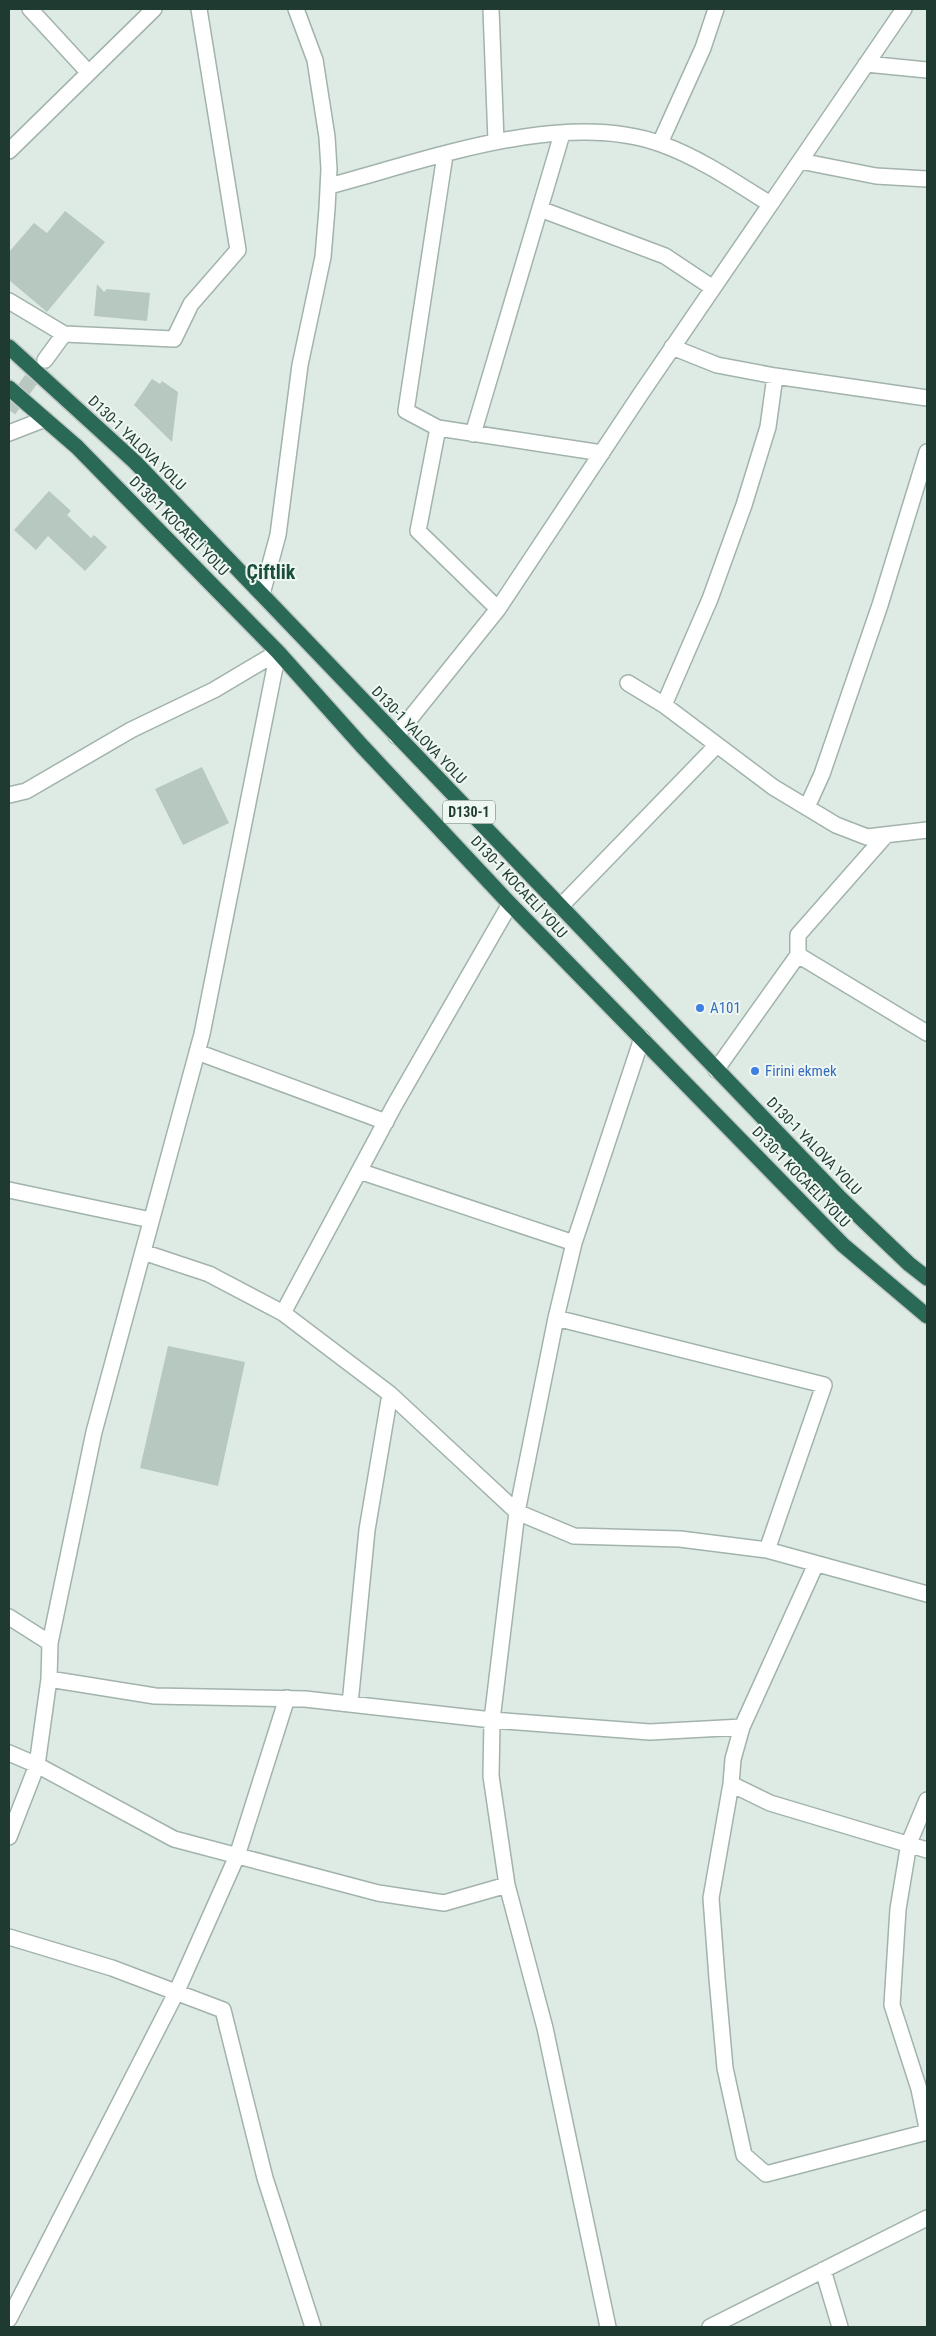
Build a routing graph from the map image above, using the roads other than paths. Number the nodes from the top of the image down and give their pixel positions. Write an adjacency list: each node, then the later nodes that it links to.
1 (30, 9): 10 (street)
2 (154, 9): 10 (street)
3 (199, 9): 23 (street)
4 (296, 9): 18 (street)
5 (491, 9): 12 (street)
6 (716, 9): 13 (street)
7 (904, 9): 8 (street)
8 (866, 64): 9 (street); 16 (street)
9 (927, 70)
10 (88, 72): 14 (street)
11 (562, 134): 12 (street); 13 (street); 20 (street)
12 (496, 141): 15 (street)
13 (660, 143): 19 (street)
14 (9, 151)
15 (445, 155): 18 (street); 31 (street)
16 (800, 161): 17 (street); 19 (street)
17 (927, 179)
18 (328, 186): 36 (street)
19 (770, 204): 21 (street)
20 (540, 209): 21 (street); 33 (street)
21 (713, 288): 25 (street)
22 (9, 301): 23 (street)
23 (64, 334): 26 (street)
24 (9, 348): 36 (highway, D130-1 YALOVA YOLU / D130-1)
25 (672, 348): 27 (street); 35 (street)
26 (45, 360)
27 (775, 376): 29 (street); 40 (street)
28 (9, 388): 30 (highway, D130-1 KOCAELİ YOLU / D130-1)
29 (927, 398)
30 (45, 419): 32 (street); 38 (highway, D130-1 KOCAELİ YOLU / D130-1)
31 (438, 428): 33 (street); 37 (street)
32 (9, 433)
33 (473, 434): 35 (street)
34 (927, 452): 44 (street)
35 (602, 453): 37 (street)
36 (262, 594): 41 (highway, D130-1 YALOVA YOLU / D130-1)
37 (498, 609): 41 (street)
38 (278, 652): 43 (street); 47 (highway, D130-1 KOCAELİ YOLU / D130-1); 52 (street)
39 (628, 683): 40 (street)
40 (664, 705): 42 (street)
41 (396, 736): 48 (highway, D130-1 YALOVA YOLU / D130-1)
42 (718, 745): 44 (street); 48 (street)
43 (9, 795)
44 (807, 807): 46 (street)
45 (927, 830): 46 (street)
46 (886, 835): 49 (street)
47 (510, 904): 51 (highway, D130-1 KOCAELİ YOLU / D130-1); 54 (street)
48 (560, 907): 53 (highway, D130-1 YALOVA YOLU / D130-1)
49 (798, 955): 50 (street); 53 (street)
50 (927, 1033)
51 (642, 1038): 58 (street); 62 (highway, D130-1 KOCAELİ YOLU / D130-1)
52 (197, 1052): 54 (street); 57 (street)
53 (716, 1070): 60 (highway, D130-1 YALOVA YOLU / D130-1)
54 (386, 1122): 55 (street)
55 (359, 1171): 58 (street); 61 (street)
56 (9, 1190): 57 (street)
57 (151, 1220): 59 (street)
58 (574, 1243): 63 (street)
59 (143, 1252): 61 (street); 70 (street)
60 (927, 1278)
61 (284, 1313): 64 (street)
62 (927, 1316)
63 (556, 1318): 65 (street); 66 (street)
64 (390, 1394): 65 (street); 73 (street)
65 (517, 1512): 66 (street); 74 (street)
66 (767, 1550): 67 (street)
67 (816, 1564): 68 (street); 75 (street)
68 (927, 1594)
69 (9, 1617): 70 (street)
70 (50, 1643): 71 (street)
71 (49, 1679): 72 (street); 77 (street)
72 (287, 1698): 73 (street); 83 (street)
73 (350, 1704): 74 (street)
74 (492, 1720): 75 (street); 84 (street)
75 (742, 1727): 78 (street)
76 (9, 1752): 77 (street)
77 (37, 1765): 80 (street); 83 (street)
78 (731, 1784): 81 (street); 87 (street)
79 (927, 1800): 81 (street)
80 (9, 1837)
81 (908, 1843): 82 (street); 87 (street)
82 (927, 1850)
83 (237, 1856): 84 (street); 86 (street)
84 (507, 1885): 92 (street)
85 (9, 1937): 86 (street)
86 (176, 1993): 90 (street); 91 (street)
87 (927, 2130)
88 (927, 2218): 89 (street)
89 (823, 2270): 93 (street); 94 (street)
90 (9, 2319)
91 (313, 2327)
92 (608, 2327)
93 (710, 2327)
94 (840, 2327)

